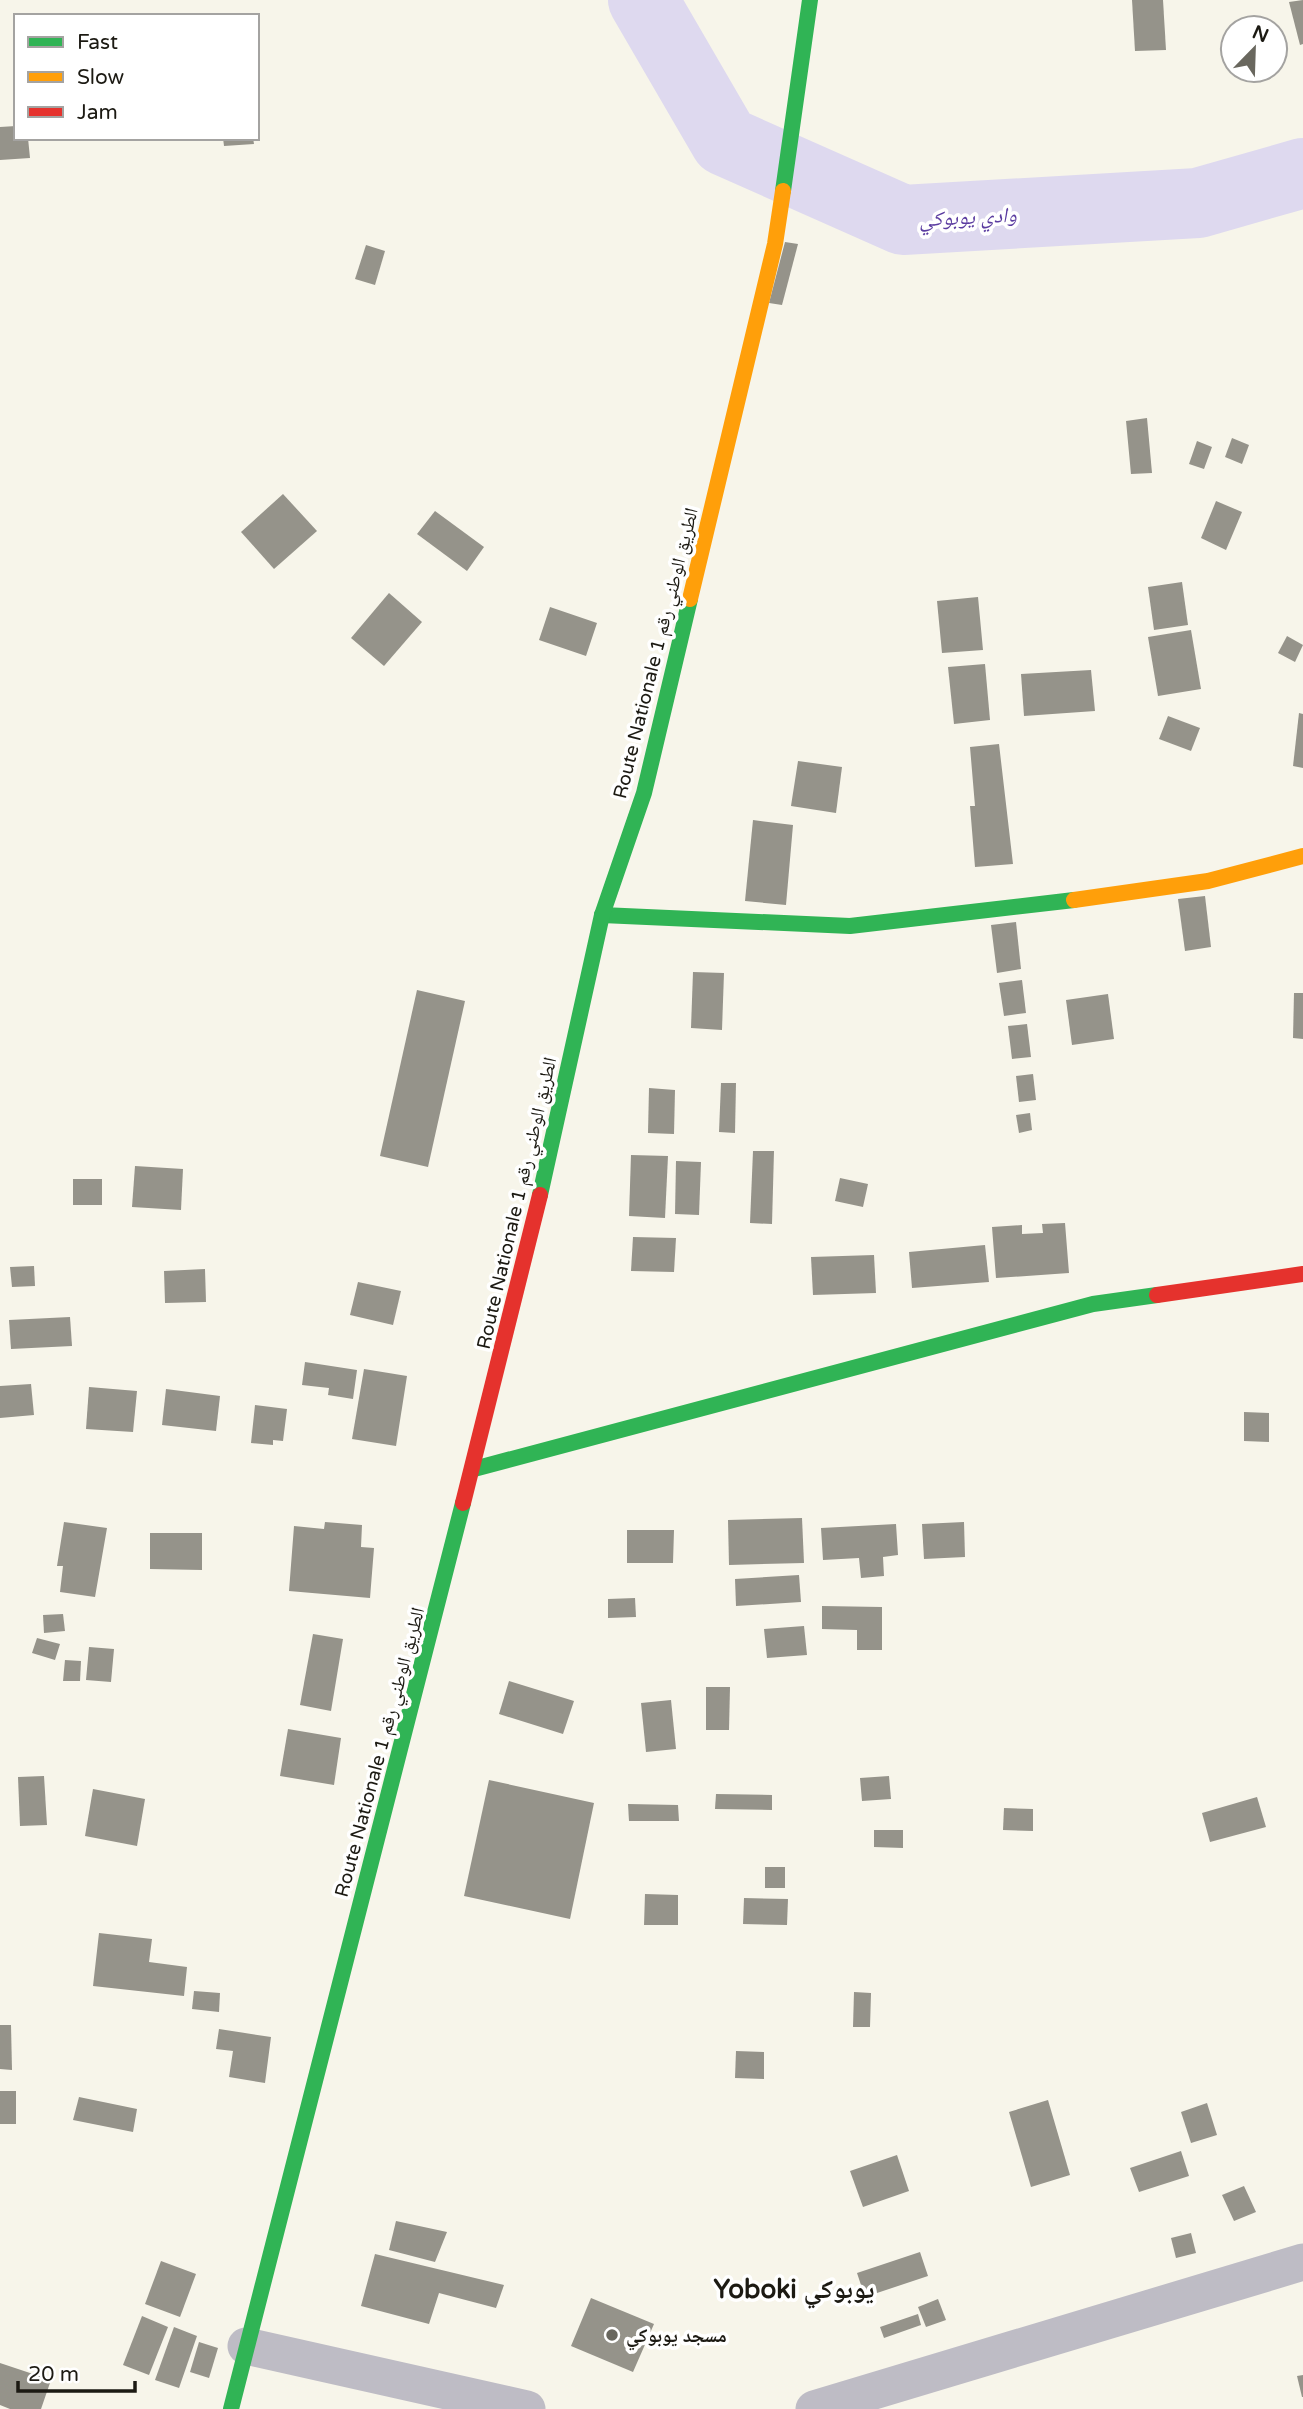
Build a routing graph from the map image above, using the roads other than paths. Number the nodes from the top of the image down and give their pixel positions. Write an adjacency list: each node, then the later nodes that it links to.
1 (810, 0): 3 (main road, Route Nationale الطريق الوطني رقم 1)
2 (1303, 856): 3 (main road)
3 (602, 915): 5 (main road, Route Nationale الطريق الوطني رقم 1)
4 (1303, 1274): 5 (main road)
5 (474, 1469): 7 (main road, Route Nationale الطريق الوطني رقم 1)
6 (1303, 2262): 10 (street)
7 (246, 2346): 8 (main road, Route Nationale الطريق الوطني رقم 1); 9 (street)
8 (232, 2409)
9 (527, 2409)
10 (814, 2409)

